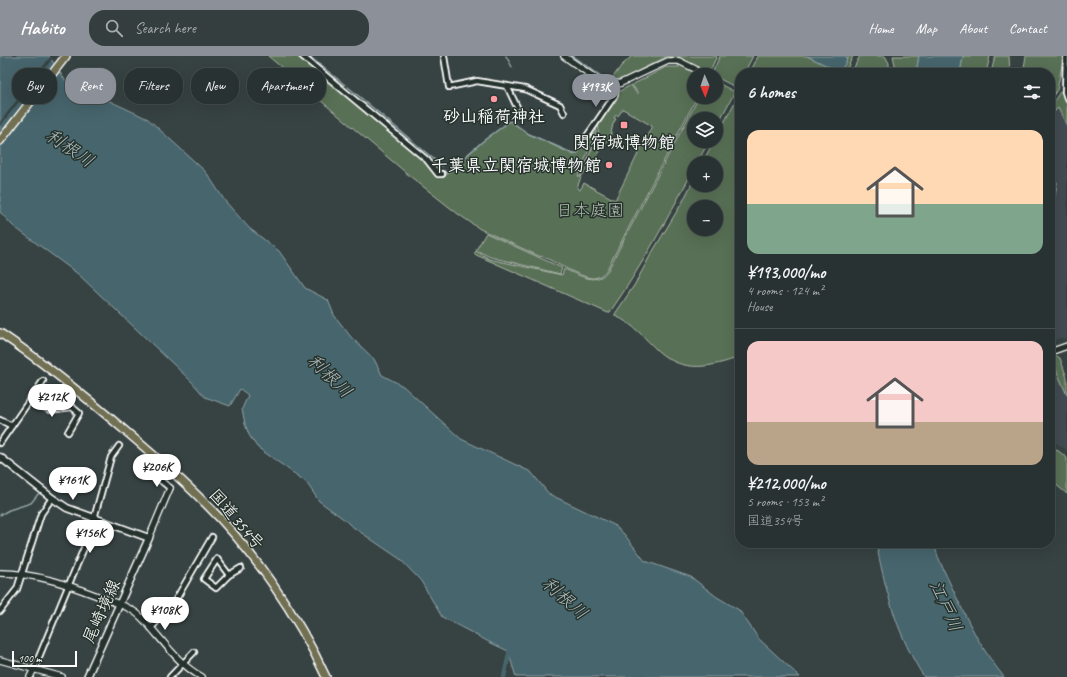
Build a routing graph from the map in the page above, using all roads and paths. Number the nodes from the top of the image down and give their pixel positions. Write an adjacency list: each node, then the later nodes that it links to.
1 (66, 56): 14 (main road)
2 (302, 56): 15 (street)
3 (444, 56): 9 (street)
4 (564, 56): 8 (street)
5 (1066, 56): 7 (street)
6 (693, 68): 8 (street)
7 (1066, 71): 10 (street)
8 (616, 84): 13 (street)
9 (507, 86): 11 (street); 12 (street)
10 (1067, 98)
11 (518, 107)
12 (564, 113)
13 (587, 136)
14 (0, 141)
15 (442, 174)
16 (0, 332): 50 (main road, 国道354号)
17 (1067, 346): 18 (street)
18 (1055, 350)
19 (43, 381): 20 (street)
20 (29, 400): 22 (street); 23 (street)
21 (0, 420): 22 (street)
22 (12, 426): 24 (street)
23 (68, 432)
24 (0, 443)
25 (119, 446): 30 (street)
26 (0, 458): 29 (main road)
27 (154, 475): 28 (street)
28 (170, 488): 32 (street)
29 (52, 498): 30 (main road); 35 (street)
30 (94, 519): 32 (main road); 37 (street)
31 (212, 537): 40 (street)
32 (149, 538): 38 (main road, 尾崎境線)
33 (241, 568): 36 (street)
34 (0, 573): 35 (street)
35 (22, 574): 37 (street); 39 (street)
36 (230, 575): 36 (street)
37 (69, 585): 38 (street); 44 (street)
38 (119, 604): 40 (street); 47 (main road, 尾崎境線)
39 (0, 610)
40 (151, 628): 43 (street)
41 (194, 652): 43 (street)
42 (0, 660): 44 (street)
43 (183, 663): 48 (street); 49 (street)
44 (34, 669): 45 (street); 46 (street)
45 (30, 677)
46 (62, 677)
47 (86, 677)
48 (170, 677)
49 (202, 677)
50 (326, 677)

